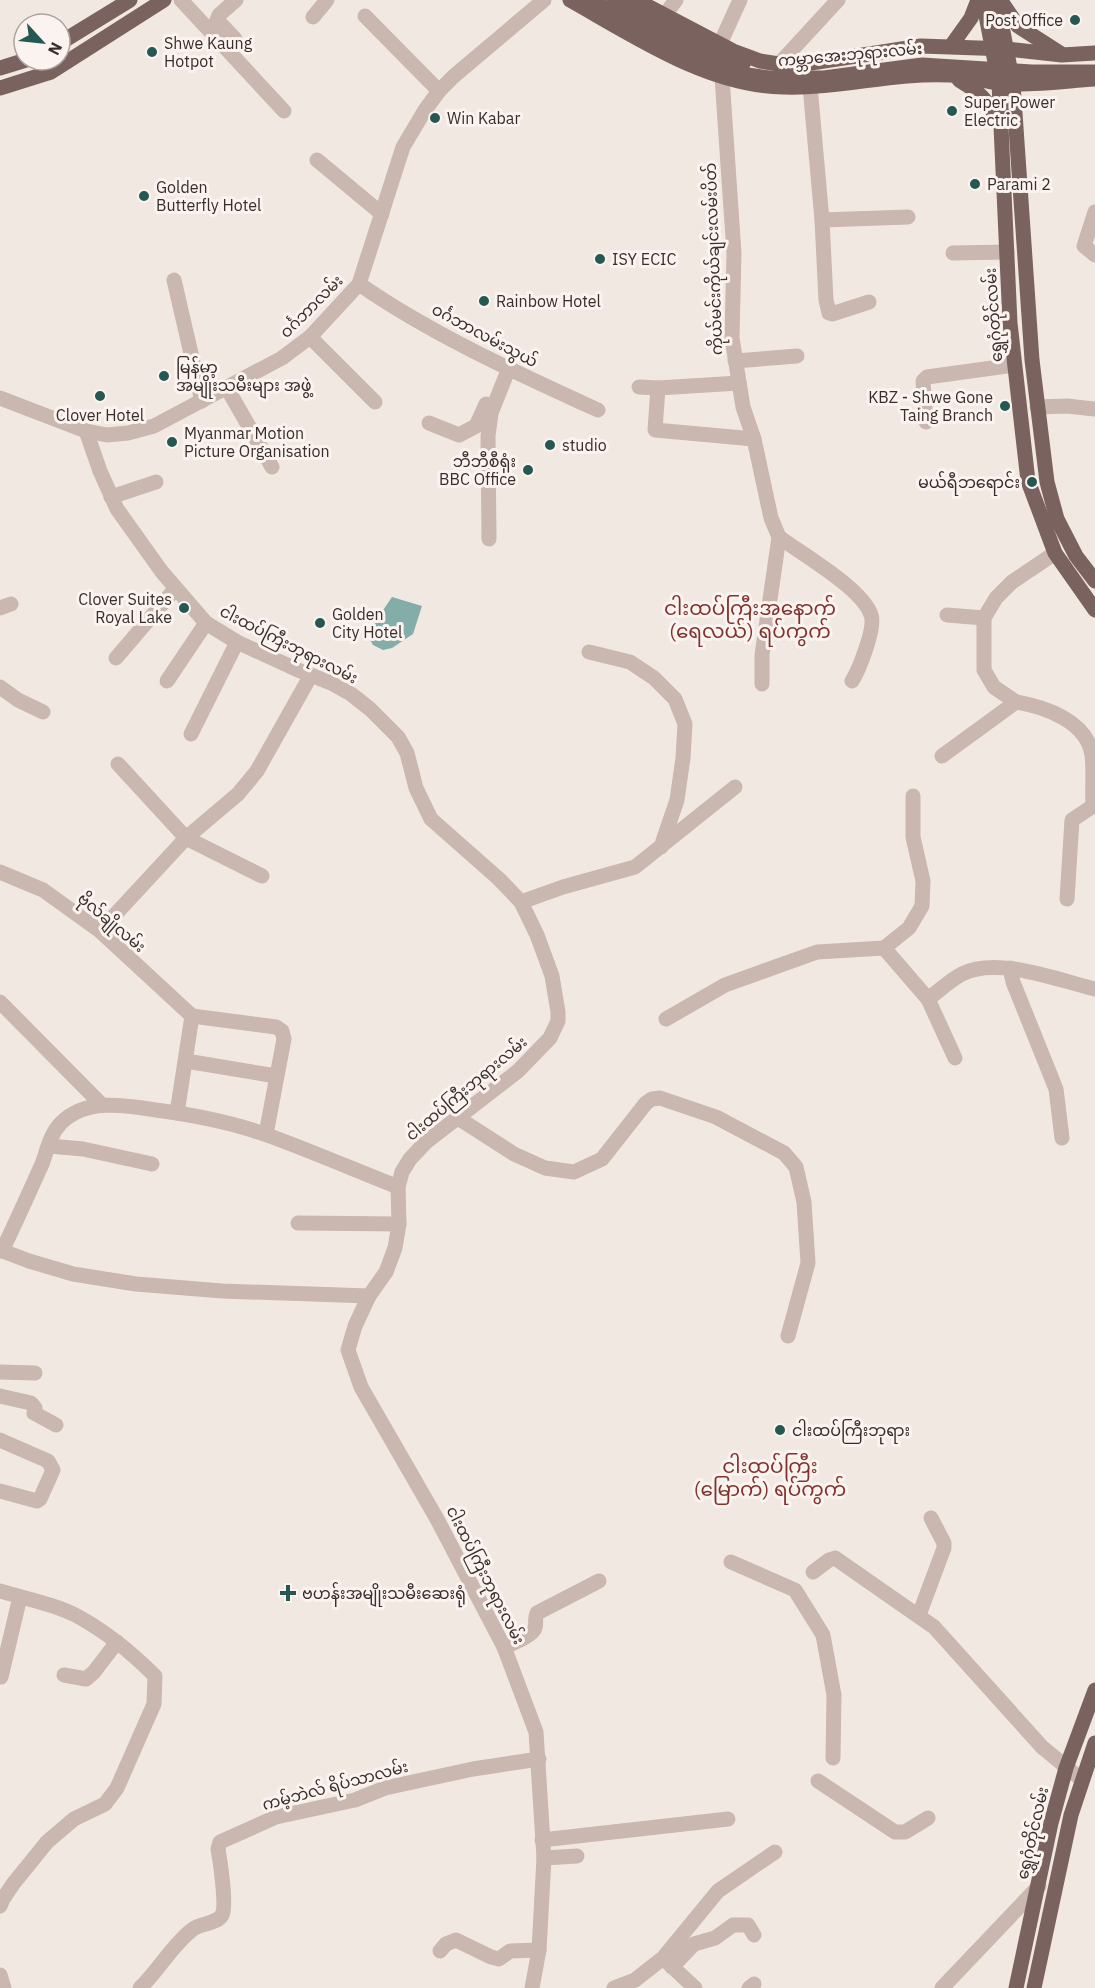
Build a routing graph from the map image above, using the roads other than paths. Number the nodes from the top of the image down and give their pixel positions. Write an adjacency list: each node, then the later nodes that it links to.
1 (129, 0): 19 (main road)
2 (164, 0): 36 (main road)
3 (181, 0): 38 (street)
4 (236, 0): 20 (street)
5 (327, 0): 18 (street)
6 (544, 0): 37 (street, ဝင်္ဂဘာလမ်း)
7 (570, 0): 31 (main road)
8 (590, 0): 29 (main road, ကမ္ဘာအေးဘုရားလမ်း, bridge)
9 (614, 0): 26 (main road, ကမ္ဘာအေးဘုရားလမ်း, bridge)
10 (636, 0): 17 (main road)
11 (676, 0): 17 (street)
12 (740, 0): 21 (street)
13 (838, 0): 28 (street)
14 (981, 0): 22 (main road); 23 (main road, ရွှေဂုံတိုင်လမ်း)
15 (999, 0): 23 (main road, ရွှေဂုံတိုင်လမ်း); 25 (main road)
16 (365, 16): 37 (street)
17 (664, 16): 21 (main road)
18 (313, 17)
19 (72, 36)
20 (235, 39)
21 (720, 44): 28 (main road)
22 (951, 46): 23 (main road); 27 (main road)
23 (1000, 48): 25 (main road); 34 (main road, ရွှေဂုံတိုင်လမ်း)
24 (1095, 53): 25 (main road)
25 (1062, 55)
26 (1095, 62)
27 (811, 63): 28 (main road); 35 (main road)
28 (779, 64)
29 (1095, 72)
30 (951, 75): 34 (main road); 35 (main road); 39 (main road)
31 (722, 77): 35 (main road); 53 (street, ကိုယ်မင်းကိုယ်ချင်းလမ်းပိတ်)
32 (1095, 79): 33 (main road)
33 (1052, 82): 34 (main road); 39 (main road)
34 (1006, 83): 39 (main road, ရွှေဂုံတိုင်လမ်း)
35 (810, 86): 43 (street)
36 (0, 88)
37 (439, 91): 41 (street, ဝင်္ဂဘာလမ်း)
38 (284, 111)
39 (1009, 126): 45 (main road, ရွှေဂုံတိုင်လမ်း); 63 (main road, ရွှေဂုံတိုင်လမ်း)
40 (317, 160): 41 (street)
41 (382, 214): 49 (street, ဝင်္ဂဘာလမ်း)
42 (908, 217): 43 (street)
43 (822, 220): 50 (street)
44 (1094, 221): 47 (street)
45 (1007, 252): 46 (street); 54 (main road, ရွှေဂုံတိုင်လမ်း)
46 (953, 253)
47 (1095, 255)
48 (174, 280): 61 (street)
49 (359, 284): 51 (street, ဝင်္ဂဘာလမ်း); 55 (street, ဝင်္ဂဘာလမ်းသွယ်)
50 (869, 302)
51 (310, 337): 58 (street, ဝင်္ဂဘာလမ်း); 62 (street)
52 (797, 356): 53 (street)
53 (735, 361): 56 (street, ကိုယ်မင်းကိုယ်ချင်းလမ်းပိတ်)
54 (1014, 365): 66 (street); 75 (main road, ရွှေဂုံတိုင်လမ်း)
55 (505, 366): 65 (street, ဝင်္ဂဘာလမ်းသွယ်); 67 (street); 74 (street)
56 (739, 383): 59 (street); 69 (street, ကိုယ်မင်းကိုယ်ချင်းလမ်းပိတ်)
57 (639, 387): 59 (street)
58 (227, 388): 61 (street, ဝင်္ဂဘာလမ်း); 70 (street)
59 (658, 388): 69 (street)
60 (0, 398): 68 (street, ဝင်္ဂဘာလမ်း)
61 (202, 401): 68 (street, ဝင်္ဂဘာလမ်း)
62 (375, 402)
63 (1037, 407): 64 (street); 76 (main road, ရွှေဂုံတိုင်လမ်း)
64 (1095, 409)
65 (598, 410)
66 (926, 422)
67 (429, 423)
68 (86, 432): 72 (street, ငါးထပ်ကြီးဘုရားလမ်း)
69 (754, 439): 73 (street, ကိုယ်မင်းကိုယ်ချင်းလမ်းပိတ်)
70 (272, 466)
71 (156, 482): 72 (street)
72 (111, 497): 77 (street, ငါးထပ်ကြီးဘုရားလမ်း)
73 (779, 537): 87 (street); 88 (street, ကိုယ်မင်းကိုယ်ချင်းလမ်းပိတ်)
74 (489, 539)
75 (1055, 553): 78 (main road, ရွှေဂုံတိုင်လမ်း); 80 (street)
76 (1093, 575)
77 (176, 589): 81 (street, ငါးထပ်ကြီးဘုရားလမ်း); 84 (street)
78 (1095, 610)
79 (947, 615): 80 (street)
80 (984, 618): 90 (street)
81 (206, 623): 82 (street, ငါးထပ်ကြီးဘုရားလမ်း); 86 (street)
82 (237, 642): 85 (street, ငါးထပ်ကြီးဘုရားလမ်း); 92 (street)
83 (589, 652): 98 (street)
84 (116, 658)
85 (311, 675): 97 (street); 102 (street, ငါးထပ်ကြီးဘုရားလမ်း)
86 (167, 681)
87 (852, 681)
88 (762, 684)
89 (0, 687): 91 (street)
90 (1016, 702): 93 (street); 101 (street)
91 (44, 712)
92 (191, 734)
93 (942, 756)
94 (118, 764): 97 (street)
95 (735, 787): 98 (street)
96 (913, 795): 104 (street)
97 (186, 838): 100 (street); 103 (street)
98 (661, 847): 102 (street)
99 (0, 872): 103 (street, ဗိုလ်ချိုလမ်း)
100 (262, 876)
101 (1067, 898)
102 (521, 902): 116 (street, ငါးထပ်ကြီးဘုရားလမ်း)
103 (100, 931): 109 (street, ဗိုလ်ချိုလမ်း)
104 (884, 948): 107 (street); 110 (street)
105 (1010, 968): 106 (street); 107 (street); 118 (street)
106 (1095, 989)
107 (928, 999): 111 (street)
108 (0, 1002): 114 (street)
109 (192, 1016): 112 (street); 113 (street)
110 (666, 1019)
111 (955, 1058)
112 (186, 1061): 113 (street); 115 (street)
113 (276, 1076): 117 (street)
114 (102, 1105): 115 (street); 119 (street)
115 (177, 1113): 117 (street)
116 (458, 1118): 121 (street, ငါးထပ်ကြီးဘုရားလမ်း); 126 (street)
117 (266, 1134): 121 (street)
118 (1062, 1138)
119 (49, 1146): 120 (street); 124 (street)
120 (152, 1164)
121 (398, 1187): 123 (street, ငါးထပ်ကြီးဘုရားလမ်း)
122 (298, 1223): 123 (street)
123 (399, 1224): 125 (street, ငါးထပ်ကြီးဘုရားလမ်း)
124 (1, 1251): 125 (street)
125 (369, 1296): 141 (street, ငါးထပ်ကြီးဘုရားလမ်း)
126 (789, 1336)
127 (0, 1372): 128 (street)
128 (35, 1373)
129 (0, 1396): 130 (street)
130 (56, 1425)
131 (0, 1440): 132 (street)
132 (0, 1491)
133 (931, 1518): 139 (street)
134 (731, 1562): 146 (street)
135 (813, 1572): 139 (street)
136 (599, 1581): 141 (street)
137 (0, 1591): 138 (street)
138 (21, 1597): 140 (street); 143 (street)
139 (919, 1615): 148 (street)
140 (117, 1642): 142 (street); 158 (street)
141 (504, 1647): 147 (street, ငါးထပ်ကြီးဘုရားလမ်း)
142 (64, 1675)
143 (0, 1677)
144 (1095, 1690): 148 (main road, ရွှေဂုံတိုင်လမ်း)
145 (1095, 1743): 149 (main road, ရွှေဂုံတိုင်လမ်း)
146 (832, 1758)
147 (539, 1760): 153 (street, ငါးထပ်ကြီးဘုရားလမ်း); 165 (street, ကမ့်ဘဲလ် ရိပ်သာလမ်း)
148 (1066, 1768): 149 (street); 157 (main road, ရွှေဂုံတိုင်လမ်း)
149 (1082, 1780): 171 (main road, ရွှေဂုံတိုင်လမ်း)
150 (818, 1781): 151 (street)
151 (928, 1818)
152 (728, 1819): 153 (street)
153 (542, 1840): 156 (street, ငါးထပ်ကြီးဘုရားလမ်း)
154 (775, 1852): 162 (street)
155 (577, 1856): 156 (street)
156 (544, 1858): 160 (street, ငါးထပ်ကြီးဘုရားလမ်း)
157 (1039, 1886): 169 (street); 170 (main road, ရွှေဂုံတိုင်လမ်း)
158 (0, 1906)
159 (754, 1935): 162 (street)
160 (539, 1950): 161 (street); 166 (street, ငါးထပ်ကြီးဘုရားလမ်း)
161 (440, 1951)
162 (668, 1962): 167 (street); 168 (street)
163 (0, 1975): 164 (street)
164 (4, 1988)
165 (140, 1988)
166 (532, 1988)
167 (614, 1988)
168 (695, 1988)
169 (942, 1988)
170 (1016, 1988)
171 (1034, 1988)

